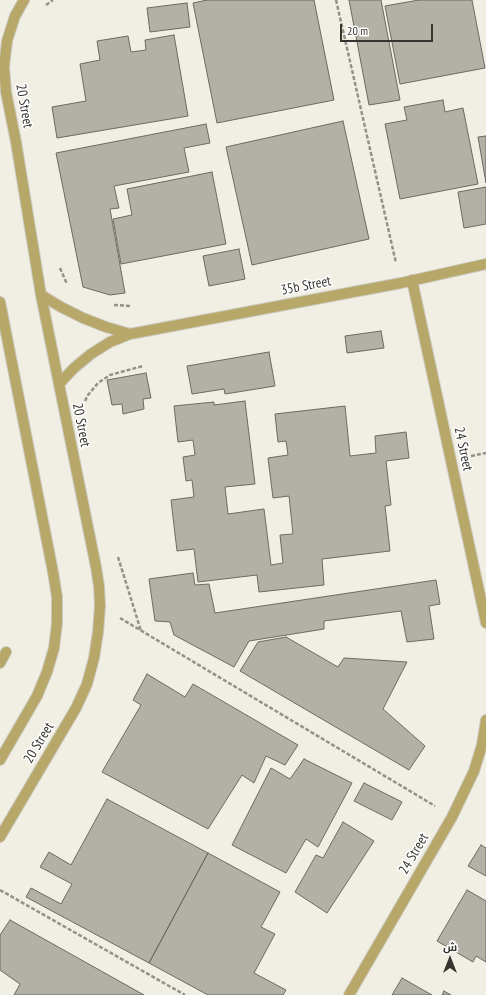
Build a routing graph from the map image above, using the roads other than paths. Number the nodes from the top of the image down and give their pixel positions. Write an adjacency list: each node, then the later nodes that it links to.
1 (24, 0): 4 (street, 20 Street)
2 (486, 264): 3 (street, 35b Street)
3 (412, 280): 6 (street, 35b Street); 8 (street, 24 Street)
4 (41, 294): 6 (street, 35b Street); 7 (street, 20 Street)
5 (0, 302): 12 (street, 20 Street)
6 (130, 334): 7 (street, 35b Street)
7 (59, 384): 13 (street, 20 Street)
8 (486, 623)
9 (6, 652): 10 (street)
10 (0, 663)
11 (486, 720): 14 (street, 24 Street)
12 (0, 760)
13 (0, 837)
14 (349, 995)

